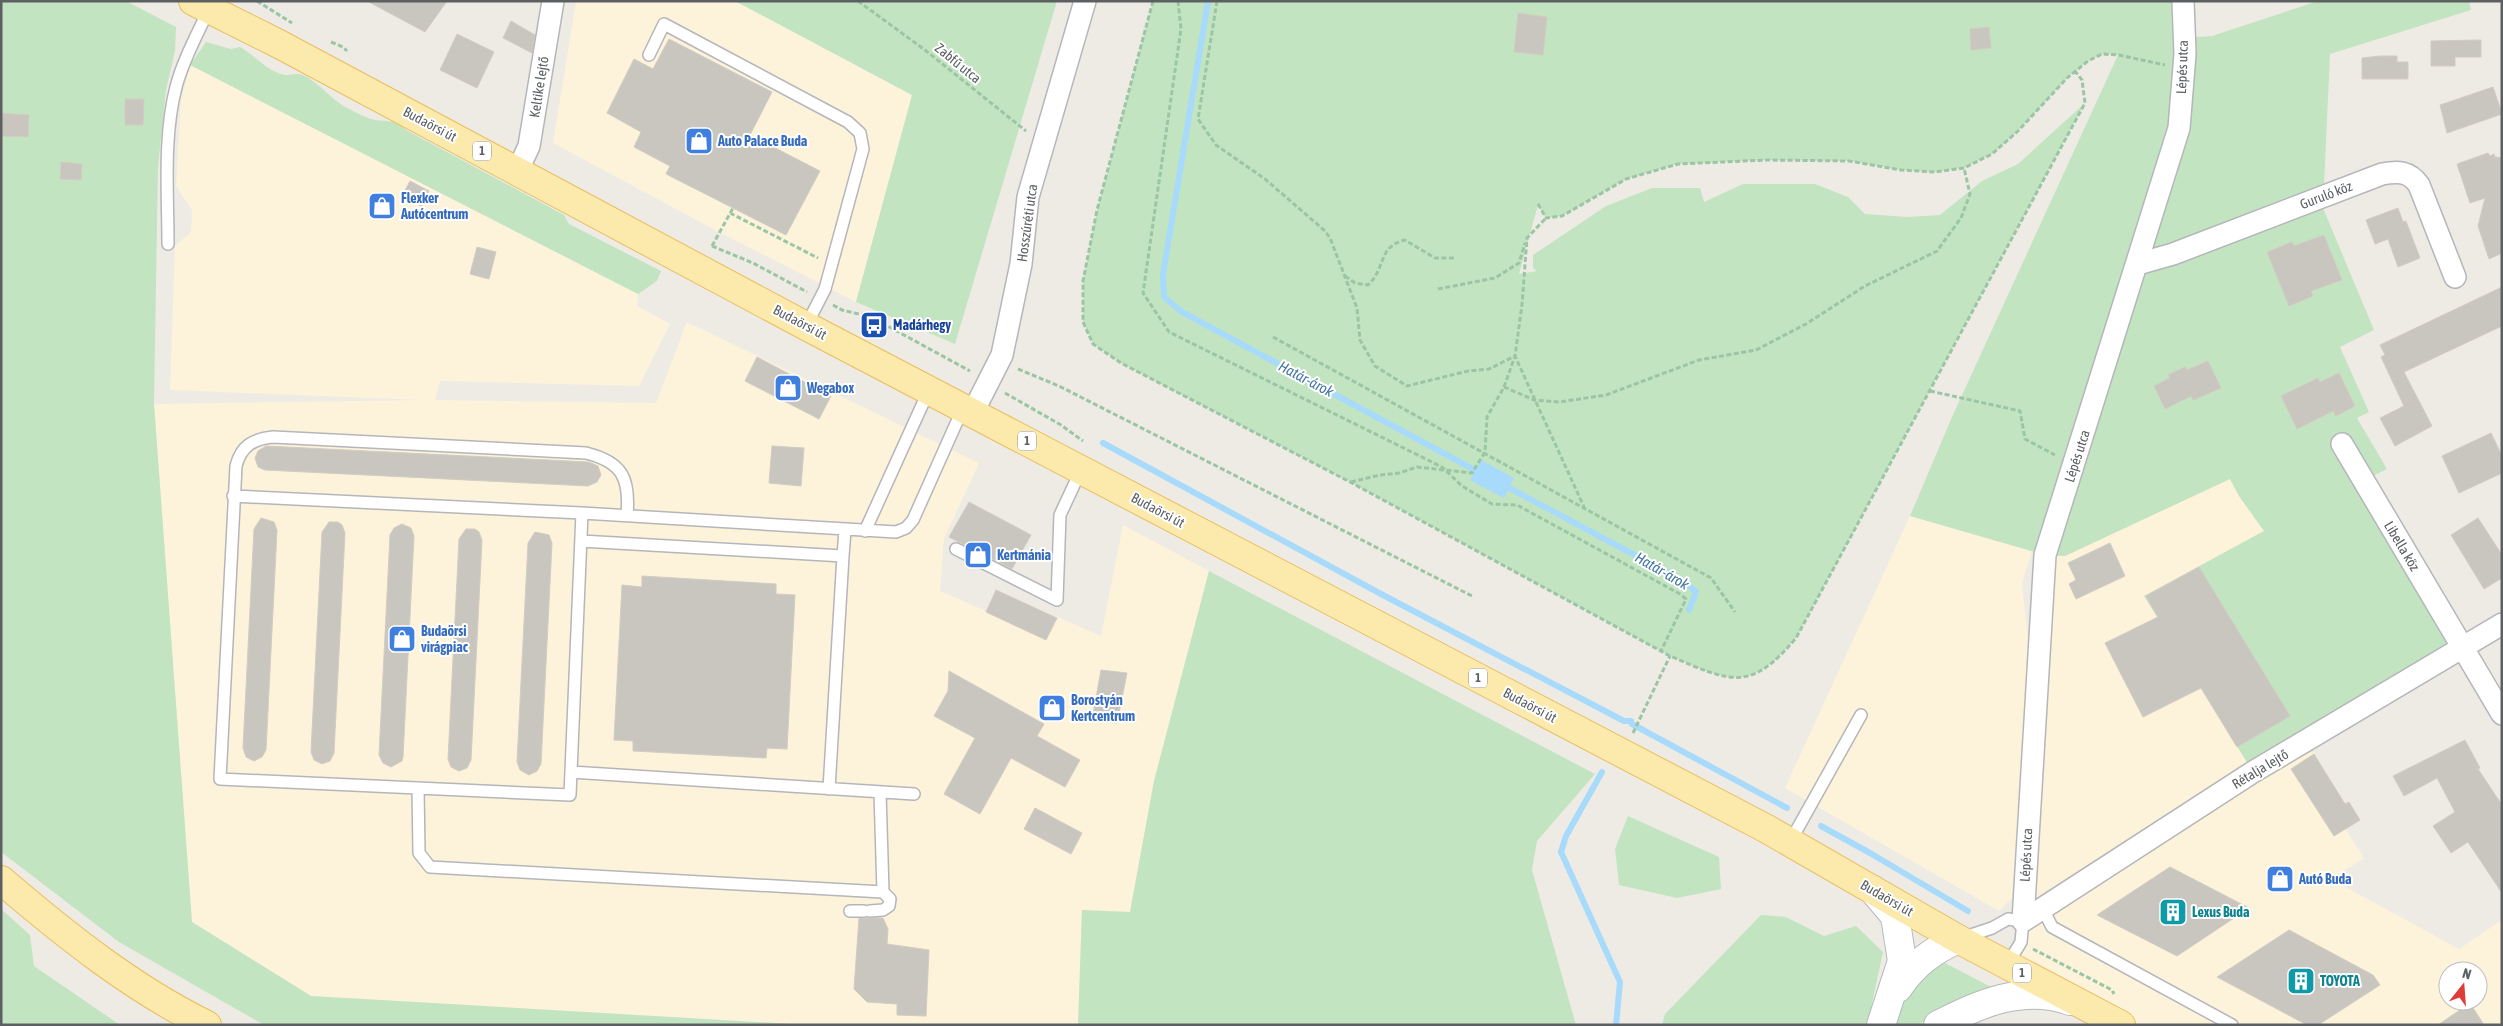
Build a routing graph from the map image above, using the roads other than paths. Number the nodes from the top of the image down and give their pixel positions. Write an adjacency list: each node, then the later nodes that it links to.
1 (553, 1): 6 (street, Keltike lejtő)
2 (1084, 1): 12 (street, Hosszúréti utca)
3 (2183, 1): 8 (street, Lépés utca)
4 (201, 5): 6 (main road, Budaörsi út / 1); 7 (lane)
5 (648, 55): 10 (lane)
6 (518, 170): 10 (main road, Budaörsi út / 1)
7 (168, 244)
8 (2138, 264): 9 (street, Guruló köz); 38 (street, Lépés utca)
9 (2455, 277)
10 (806, 326): 11 (main road, Budaörsi út / 1)
11 (930, 390): 12 (main road, Budaörsi út / 1); 19 (lane)
12 (968, 410): 14 (main road, Budaörsi út / 1); 19 (lane)
13 (2342, 444): 24 (street, Libella köz)
14 (1081, 470): 21 (lane); 32 (main road, Budaörsi út / 1)
15 (233, 496): 16 (lane); 17 (lane); 28 (lane)
16 (582, 513): 17 (lane); 20 (lane)
17 (627, 515): 18 (lane)
18 (845, 530): 19 (lane); 22 (lane)
19 (865, 531)
20 (581, 540): 22 (lane); 27 (lane)
21 (956, 549)
22 (843, 556): 29 (lane)
23 (2502, 624): 24 (street, Rétalja lejtő)
24 (2464, 648): 25 (street, Libella köz); 36 (street, Rétalja lejtő)
25 (2502, 714)
26 (1861, 715): 32 (lane)
27 (571, 772): 28 (lane); 29 (lane)
28 (418, 788): 35 (lane)
29 (829, 789): 30 (lane)
30 (880, 792): 31 (lane); 35 (lane)
31 (914, 794)
32 (1790, 842): 34 (main road, Budaörsi út / 1)
33 (1, 880): 43 (main road)
34 (1874, 890): 39 (main road, Budaörsi út / 1); 41 (street)
35 (883, 892): 37 (lane)
36 (2042, 907): 38 (street, Rétalja lejtő); 47 (lane)
37 (850, 911)
38 (2023, 921): 39 (lane); 40 (lane)
39 (1958, 939): 40 (main road, Budaörsi út / 1); 41 (street)
40 (2007, 965): 42 (main road, Budaörsi út / 1)
41 (1892, 997): 44 (street)
42 (2085, 1006): 45 (street); 46 (main road, Budaörsi út / 1)
43 (207, 1025)
44 (1881, 1025)
45 (1938, 1025)
46 (2121, 1025)
47 (2232, 1025)

